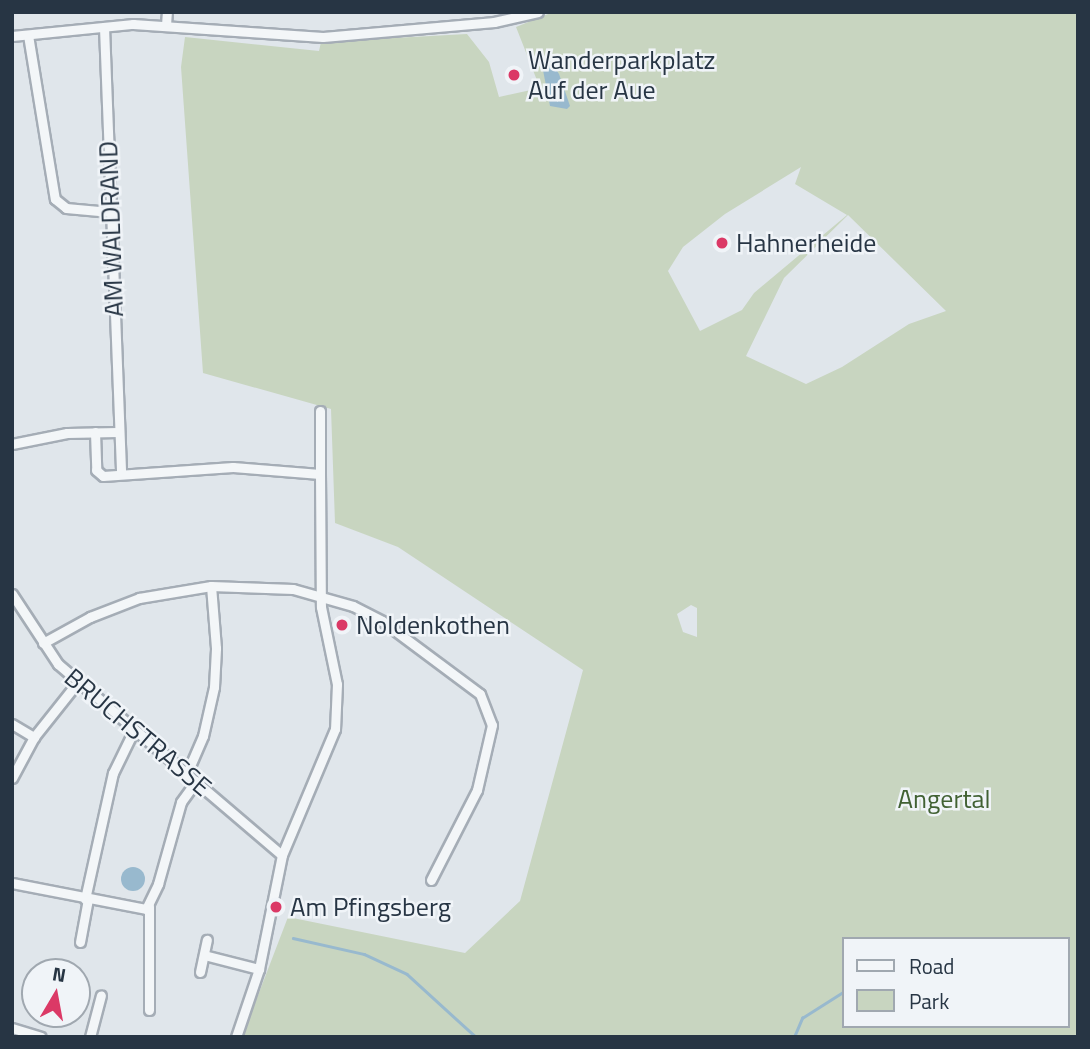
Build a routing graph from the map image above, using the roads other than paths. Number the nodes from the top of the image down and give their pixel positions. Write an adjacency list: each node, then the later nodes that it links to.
1 (167, 12): 3 (street)
2 (538, 12): 3 (street)
3 (166, 25): 4 (street)
4 (104, 27): 6 (street); 7 (street, AM WALDRAND)
5 (12, 36): 6 (street)
6 (28, 36): 7 (street)
7 (110, 212): 10 (street, AM WALDRAND)
8 (320, 411): 13 (street)
9 (95, 432): 10 (street); 11 (street); 12 (street)
10 (118, 432): 12 (street, AM WALDRAND)
11 (12, 444)
12 (121, 473): 13 (street)
13 (320, 474): 16 (street)
14 (211, 586): 16 (street); 17 (street); 22 (street)
15 (12, 594): 17 (street, BRUCHSTRASSE)
16 (320, 596): 25 (street); 26 (street)
17 (43, 643): 18 (street, BRUCHSTRASSE)
18 (77, 683): 20 (street, BRUCHSTRASSE); 21 (street)
19 (12, 724): 21 (street)
20 (134, 730): 22 (street, BRUCHSTRASSE); 28 (street)
21 (34, 737): 23 (street)
22 (187, 773): 24 (street, BRUCHSTRASSE)
23 (12, 778)
24 (196, 781): 25 (street, BRUCHSTRASSE); 29 (street)
25 (282, 855): 33 (street)
26 (431, 880)
27 (12, 883): 28 (street)
28 (86, 899): 29 (street); 31 (street)
29 (149, 906): 36 (street)
30 (207, 940): 32 (street)
31 (80, 942)
32 (204, 955): 33 (street); 34 (street)
33 (259, 969): 40 (street)
34 (200, 972)
35 (101, 995): 39 (street)
36 (149, 1010)
37 (12, 1028): 38 (street)
38 (41, 1037)
39 (90, 1037)
40 (236, 1037)

